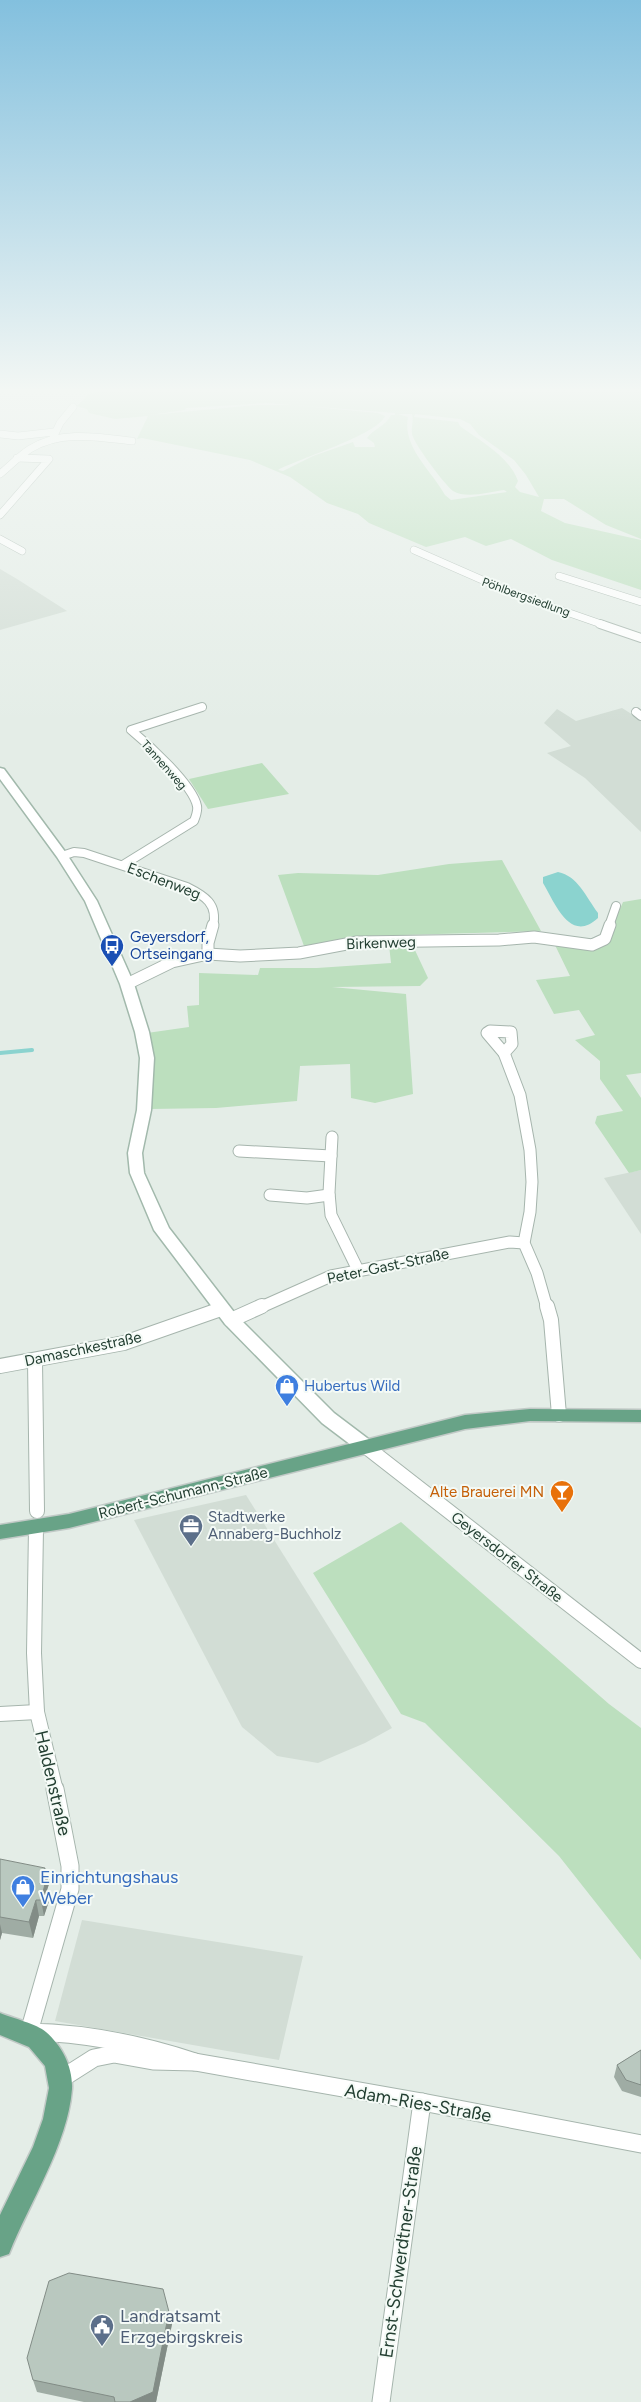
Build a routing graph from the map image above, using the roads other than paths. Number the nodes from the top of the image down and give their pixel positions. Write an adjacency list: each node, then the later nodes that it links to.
1 (14, 499): 2 (street)
2 (0, 515)
3 (0, 539): 5 (street)
4 (414, 550): 8 (street, Pöhlbergsiedlung)
5 (22, 551)
6 (559, 576): 7 (street)
7 (641, 602)
8 (641, 638)
9 (202, 708): 12 (street, Tannenweg)
10 (0, 772): 11 (main road, Geyersdorfer Straße)
11 (62, 856): 12 (street, Eschenweg); 15 (main road, Geyersdorfer Straße)
12 (123, 865): 14 (street, Eschenweg)
13 (616, 906): 14 (street, Birkenweg)
14 (208, 954): 15 (street, Birkenweg)
15 (127, 984): 24 (main road, Geyersdorfer Straße)
16 (504, 1053): 22 (street)
17 (332, 1137): 19 (street)
18 (238, 1150): 19 (street)
19 (331, 1156): 21 (street)
20 (270, 1195): 21 (street)
21 (329, 1195): 23 (street)
22 (524, 1243): 23 (street, Peter-Gast-Straße); 27 (street)
23 (358, 1270): 24 (street, Peter-Gast-Straße)
24 (226, 1315): 25 (street, Damaschkestraße); 29 (main road, Geyersdorfer Straße)
25 (35, 1361): 26 (street, Damaschkestraße); 30 (street, Haldenstraße)
26 (0, 1366)
27 (560, 1415): 28 (main road, Robert-Schumann-Straße); 29 (main road, Robert-Schumann-Straße)
28 (641, 1416)
29 (365, 1446): 30 (main road, Robert-Schumann-Straße); 32 (street, Geyersdorfer Straße)
30 (37, 1519): 31 (main road, Robert-Schumann-Straße); 33 (street, Haldenstraße)
31 (0, 1532)
32 (641, 1661)
33 (37, 1712): 34 (street); 36 (street, Haldenstraße)
34 (0, 1714)
35 (0, 2024): 36 (main road, Adam-Ries-Straße)
36 (29, 2032): 37 (street, Adam-Ries-Straße); 38 (main road)
37 (195, 2062): 38 (street, Adam-Ries-Straße); 39 (street, Adam-Ries-Straße)
38 (61, 2079): 41 (main road)
39 (422, 2102): 40 (street, Adam-Ries-Straße); 42 (street, Ernst-Schwerdtner-Straße)
40 (641, 2144)
41 (1, 2240)
42 (381, 2402)

